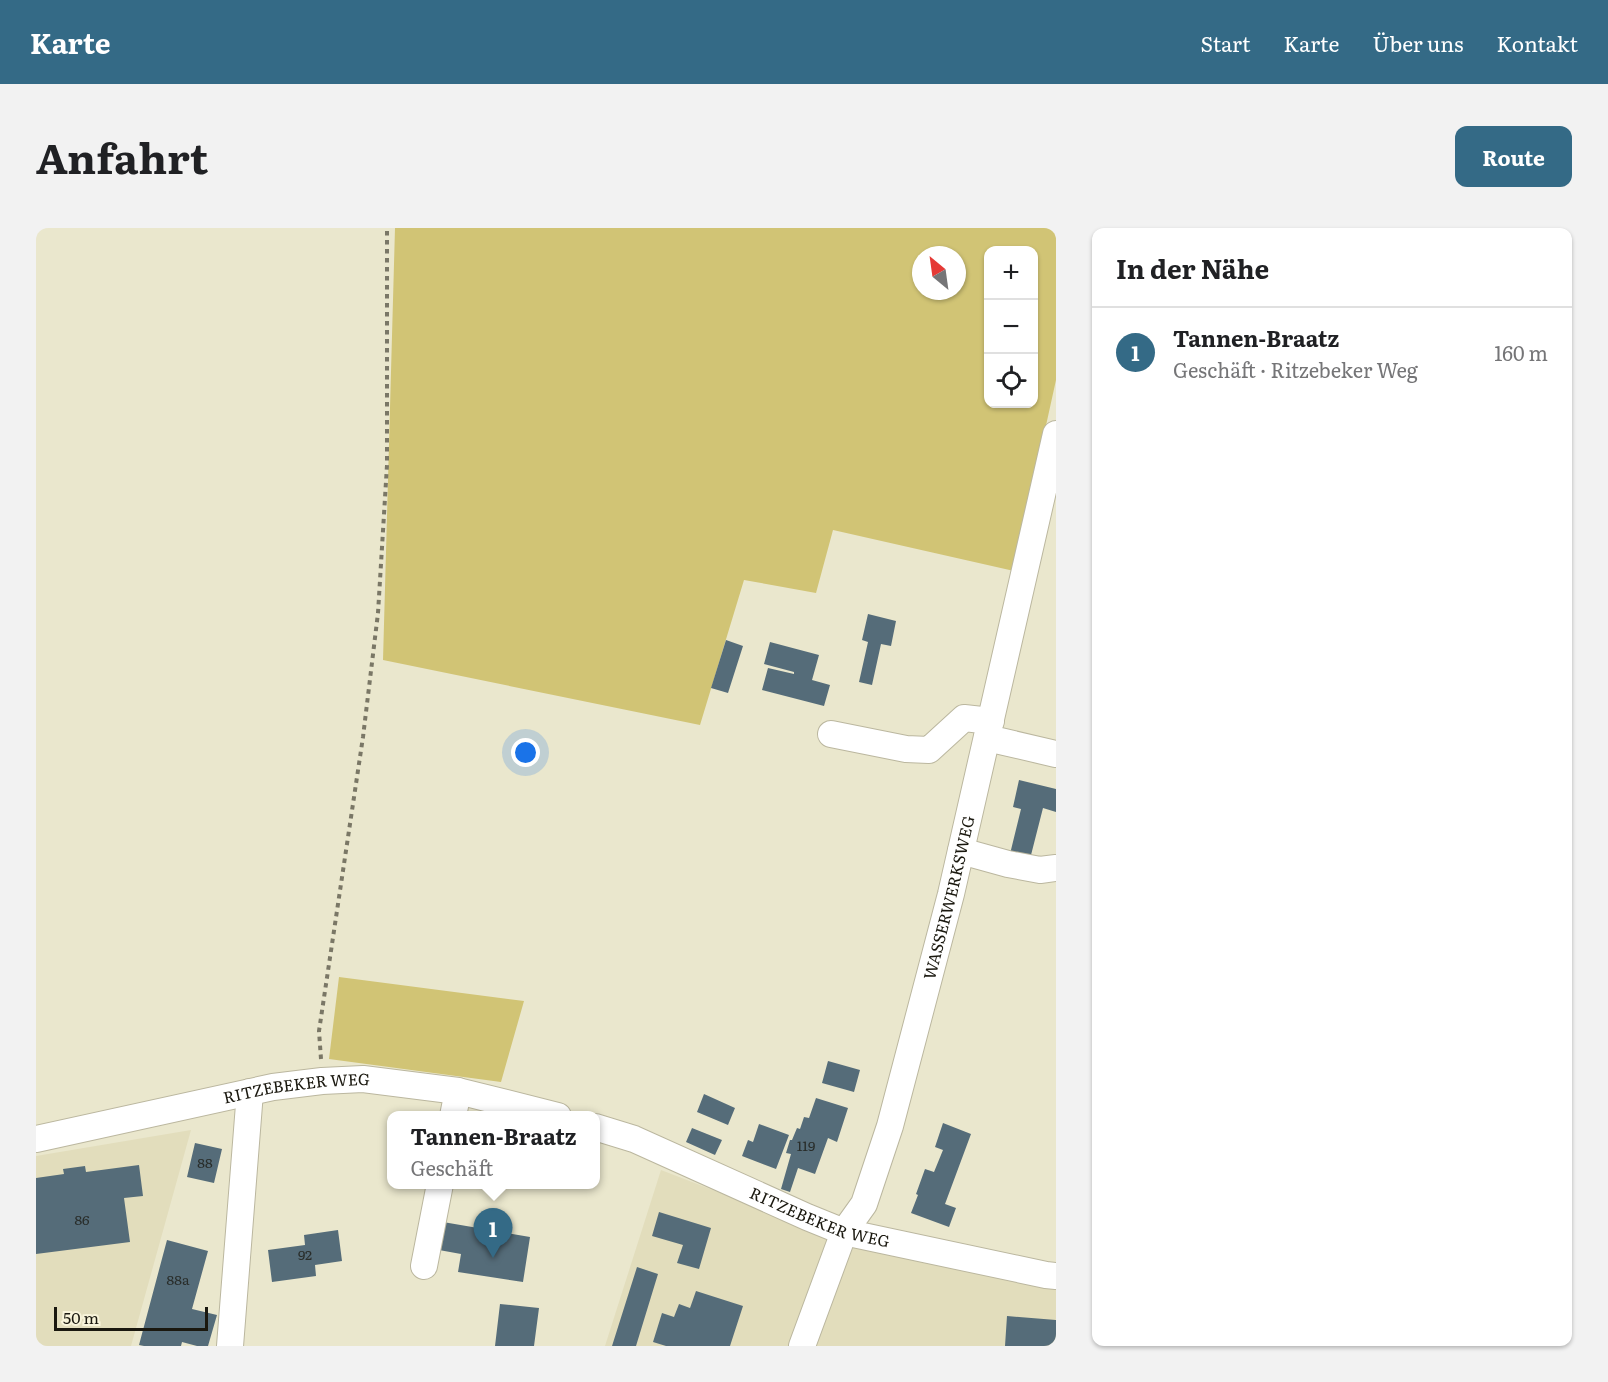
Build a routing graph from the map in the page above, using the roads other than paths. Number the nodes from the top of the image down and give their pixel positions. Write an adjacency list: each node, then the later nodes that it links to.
1 (1056, 434): 2 (street, WASSERWERKSWEG)
2 (989, 730): 3 (street); 4 (street); 5 (street, WASSERWERKSWEG)
3 (831, 734)
4 (1056, 754)
5 (961, 851): 6 (street); 13 (street, WASSERWERKSWEG)
6 (1056, 867)
7 (250, 1092): 8 (street, RITZEBEKER WEG); 11 (street, RITZEBEKER WEG); 16 (street)
8 (455, 1103): 9 (street, RITZEBEKER WEG)
9 (518, 1111)
10 (600, 1129): 13 (street, RITZEBEKER WEG)
11 (36, 1139)
12 (439, 1189): 14 (street)
13 (844, 1232): 15 (street, RITZEBEKER WEG); 17 (street, WASSERWERKSWEG)
14 (424, 1266)
15 (1056, 1276)
16 (230, 1346)
17 (802, 1346)

